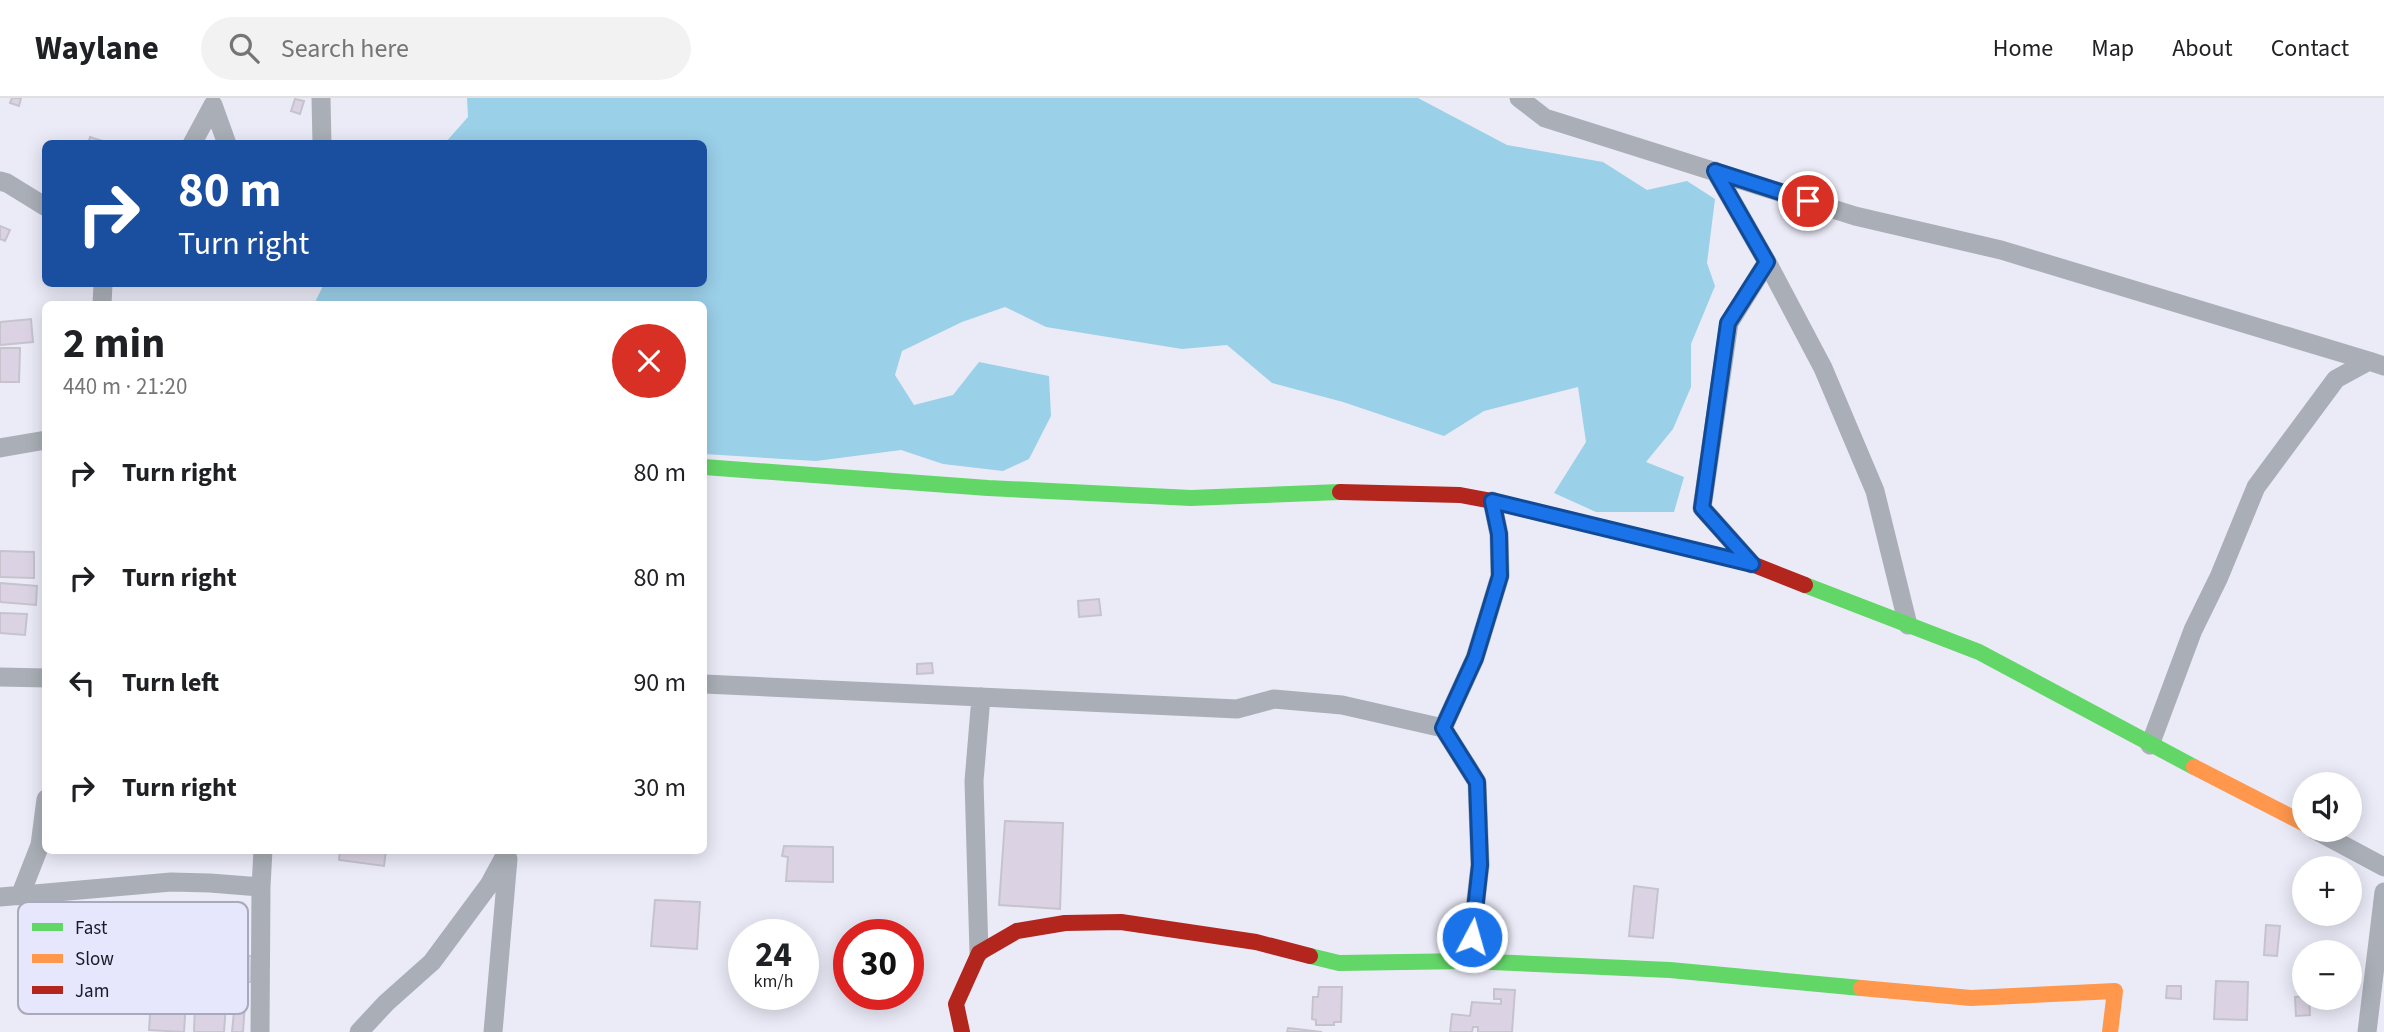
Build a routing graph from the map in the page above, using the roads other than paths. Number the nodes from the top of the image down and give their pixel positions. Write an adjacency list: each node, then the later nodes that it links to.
1 (321, 98): 6 (street)
2 (1519, 98): 7 (street)
3 (212, 100): 4 (street); 5 (street)
4 (194, 140)
5 (226, 140)
6 (322, 140)
7 (1715, 171): 10 (street); 11 (street)
8 (0, 181): 9 (street)
9 (42, 205)
10 (1767, 262): 16 (street); 17 (street)
11 (2377, 363): 23 (street)
12 (42, 441): 13 (street)
13 (0, 448)
14 (707, 467): 15 (street)
15 (1492, 501): 16 (street); 22 (street)
16 (1752, 564): 17 (street)
17 (1908, 625): 23 (street)
18 (0, 677): 19 (street)
19 (42, 678)
20 (707, 684): 21 (street)
21 (981, 697): 22 (street); 34 (street)
22 (1443, 728): 35 (street)
23 (2150, 744): 24 (street)
24 (2292, 817)
25 (42, 830): 33 (street)
26 (2337, 842): 30 (street)
27 (263, 854): 31 (street)
28 (507, 854): 37 (street)
29 (509, 854): 38 (street)
30 (2384, 867)
31 (261, 887): 33 (street); 36 (street)
32 (2384, 892): 41 (street)
33 (10, 896)
34 (979, 953): 35 (street); 39 (street)
35 (1469, 961): 40 (street)
36 (260, 1032)
37 (359, 1032)
38 (493, 1032)
39 (962, 1032)
40 (2110, 1032)
41 (2367, 1032)

